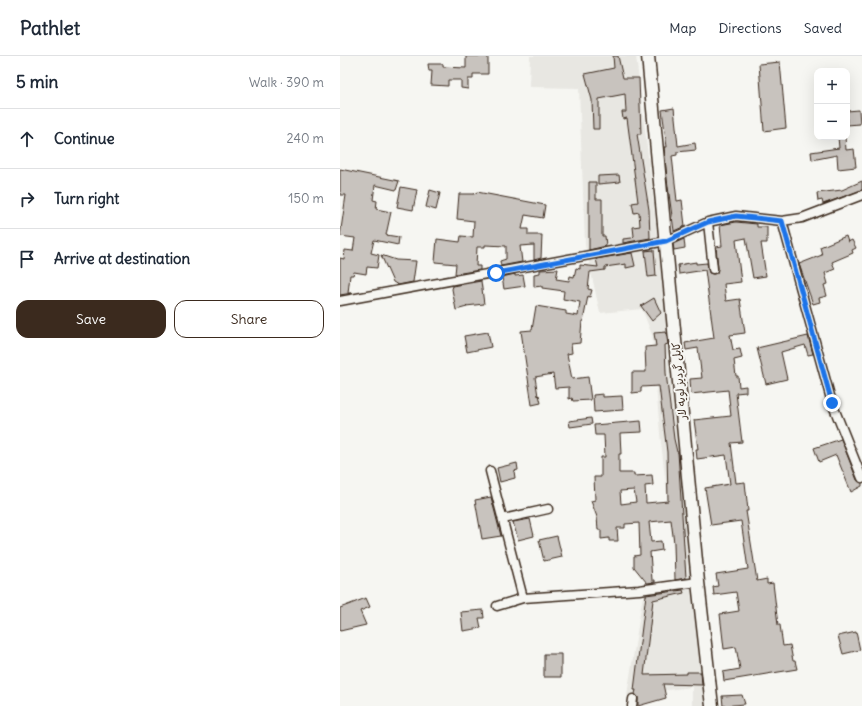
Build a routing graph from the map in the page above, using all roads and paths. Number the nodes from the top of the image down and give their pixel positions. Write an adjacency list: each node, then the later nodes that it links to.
1 (648, 56): 5 (highway, کابل گردیز لویه لار)
2 (862, 195): 3 (street)
3 (782, 221): 4 (street); 9 (street)
4 (708, 222): 5 (street); 6 (street)
5 (666, 241): 7 (street); 12 (highway, کابل گردیز لویه لار)
6 (713, 270)
7 (340, 301)
8 (490, 471): 11 (street)
9 (862, 478)
10 (548, 509): 11 (street)
11 (503, 519): 13 (street)
12 (698, 582): 13 (street); 15 (highway, کابل گردیز لویه لار)
13 (523, 598): 14 (street)
14 (497, 606)
15 (712, 706)

